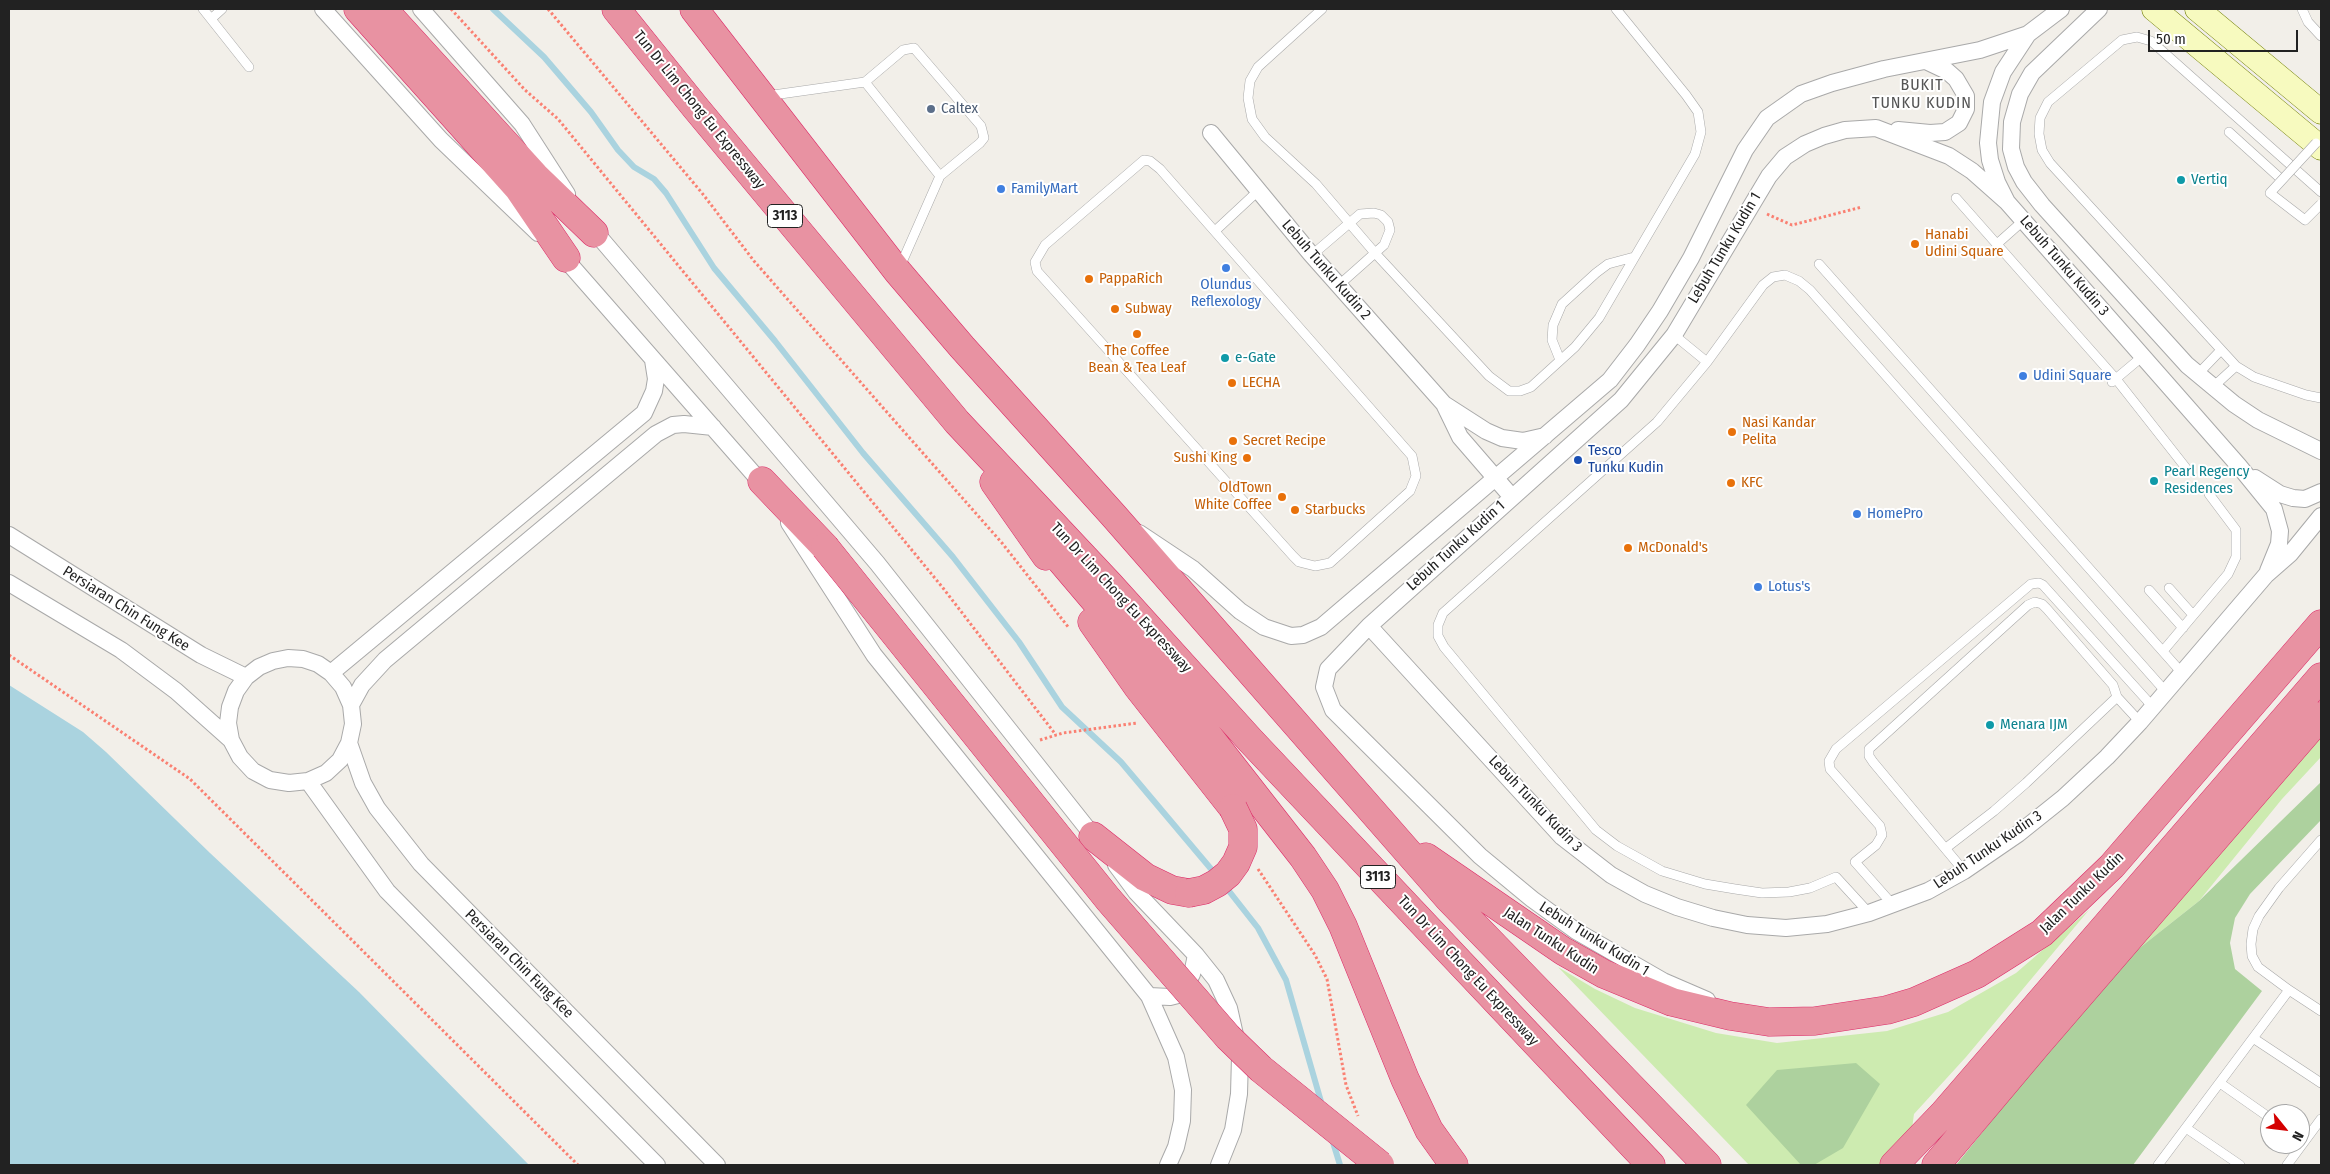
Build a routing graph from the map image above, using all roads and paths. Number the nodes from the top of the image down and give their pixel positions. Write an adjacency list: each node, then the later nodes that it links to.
1 (203, 9): 18 (lane)
2 (222, 9): 18 (lane)
3 (323, 9): 48 (street)
4 (358, 9): 32 (highway)
5 (383, 9): 32 (highway)
6 (421, 9): 43 (street)
7 (451, 9): 101 (path)
8 (548, 9): 87 (path)
9 (616, 9): 64 (highway, Tun Dr Lim Chong Eu Expressway / 3113)
10 (694, 9): 24 (highway, 3113)
11 (1322, 9): 41 (lane)
12 (1616, 9): 47 (lane)
13 (2061, 9): 19 (street, Lebuh Tunku Kudin 1)
14 (2099, 9): 59 (street, Lebuh Tunku Kudin 3)
15 (2154, 9): 29 (street)
16 (2197, 9): 25 (street)
17 (2302, 9): 20 (lane)
18 (211, 19): 22 (lane)
19 (2028, 34): 21 (street, Lebuh Tunku Kudin 1); 36 (street, Lebuh Tunku Kudin 3)
20 (2321, 36)
21 (1926, 61): 26 (street); 66 (street, Lebuh Tunku Kudin 1)
22 (248, 67)
23 (865, 82): 24 (lane); 30 (lane); 30 (lane)
24 (763, 96): 50 (highway, 3113)
25 (2321, 112)
26 (1876, 128): 36 (street, Lebuh Tunku Kudin 1); 38 (street, Lebuh Tunku Kudin 1)
27 (2230, 132): 31 (lane)
28 (1211, 133): 33 (street, Lebuh Tunku Kudin 2)
29 (2319, 146): 31 (lane, bridge)
30 (940, 176): 50 (lane)
31 (2281, 179): 37 (lane, bridge)
32 (527, 183): 43 (highway); 48 (highway)
33 (1258, 191): 42 (lane); 46 (street, Lebuh Tunku Kudin 2)
34 (2321, 192): 53 (lane)
35 (1956, 198): 44 (lane)
36 (2008, 202): 40 (street, Lebuh Tunku Kudin 3)
37 (2321, 204)
38 (1751, 206): 39 (path); 52 (street, Lebuh Tunku Kudin 1)
39 (1862, 207)
40 (2024, 220): 44 (lane); 54 (street, Lebuh Tunku Kudin 3)
41 (1349, 223): 45 (lane); 45 (lane); 46 (lane)
42 (1215, 231): 42 (lane)
43 (594, 233): 104 (street)
44 (1997, 244): 60 (lane)
45 (1375, 253): 51 (lane); 56 (lane)
46 (1312, 255): 51 (street, Lebuh Tunku Kudin 2)
47 (1634, 257): 56 (lane); 56 (lane)
48 (566, 258): 55 (street)
49 (1819, 264): 88 (lane)
50 (898, 272): 76 (highway, 3113)
51 (1339, 285): 63 (street, Lebuh Tunku Kudin 2)
52 (1674, 335): 57 (lane); 75 (street, Lebuh Tunku Kudin 1)
53 (2221, 350): 58 (lane); 59 (lane)
54 (2143, 356): 60 (lane); 68 (street, Lebuh Tunku Kudin 3)
55 (653, 360): 65 (street); 90 (street)
56 (1560, 360)
57 (1707, 362): 94 (lane); 114 (lane)
58 (2236, 366): 61 (lane); 62 (lane)
59 (2198, 374): 61 (street, Lebuh Tunku Kudin 3)
60 (2114, 381): 69 (lane)
61 (2213, 387): 67 (street, Lebuh Tunku Kudin 3)
62 (2321, 398)
63 (1444, 404): 66 (street, Lebuh Tunku Kudin 2); 70 (street, Lebuh Tunku Kudin 2)
64 (957, 422): 72 (highway); 138 (highway, Tun Dr Lim Chong Eu Expressway / 3113)
65 (713, 427): 71 (street); 96 (street)
66 (1547, 436): 70 (street, Lebuh Tunku Kudin 1)
67 (2321, 451)
68 (2239, 466): 73 (street, Lebuh Tunku Kudin 3); 79 (street, Lebuh Tunku Kudin 3)
69 (2186, 468)
70 (1495, 478): 75 (street, Lebuh Tunku Kudin 2); 76 (street, Lebuh Tunku Kudin 1)
71 (762, 481): 117 (street); 136 (highway, bridge)
72 (994, 482): 107 (highway, bridge); 137 (highway)
73 (2321, 492)
74 (2209, 494): 83 (lane)
75 (1511, 496): 85 (street, Lebuh Tunku Kudin 1)
76 (1114, 516): 106 (highway, 3113)
77 (2321, 516): 79 (street, Lebuh Tunku Kudin 3)
78 (9, 535): 92 (street, Persiaran Chin Fung Kee)
79 (2266, 575): 91 (street, Lebuh Tunku Kudin 3)
80 (9, 582): 102 (street, Persiaran Chin Fung Kee)
81 (2169, 588): 83 (lane)
82 (2149, 590): 86 (lane)
83 (2193, 615): 86 (lane)
84 (2321, 624): 119 (highway, Jalan Tunku Kudin)
85 (1369, 626): 114 (street, Lebuh Tunku Kudin 3); 119 (street, Lebuh Tunku Kudin 1)
86 (2183, 628): 88 (lane)
87 (1070, 629)
88 (2162, 651): 91 (lane)
89 (9, 655): 131 (path)
90 (331, 672): 92 (street, Persiaran Chin Fung Kee); 96 (street, Persiaran Chin Fung Kee)
91 (2182, 673): 94 (street, Lebuh Tunku Kudin 3)
92 (246, 677): 102 (street, Persiaran Chin Fung Kee)
93 (2321, 677): 110 (highway)
94 (2166, 692): 97 (street, Lebuh Tunku Kudin 3)
95 (2117, 698): 99 (lane); 109 (lane); 109 (lane)
96 (351, 705): 103 (street, Persiaran Chin Fung Kee)
97 (2153, 707): 99 (street, Lebuh Tunku Kudin 3); 113 (lane)
98 (1145, 721): 101 (path)
99 (2140, 722): 112 (street, Lebuh Tunku Kudin 3)
100 (2315, 723): 110 (highway); 130 (highway)
101 (1056, 735): 104 (path)
102 (231, 740): 105 (street, Persiaran Chin Fung Kee)
103 (349, 743): 105 (street, Persiaran Chin Fung Kee); 133 (street, Persiaran Chin Fung Kee)
104 (1025, 750): 107 (street)
105 (308, 781): 132 (street)
106 (1390, 832): 119 (highway, Jalan Tunku Kudin); 139 (highway, 3113)
107 (1093, 836): 115 (street)
108 (2321, 840): 116 (lane)
109 (1946, 848): 112 (lane)
110 (2172, 849): 129 (highway)
111 (1254, 862): 125 (path)
112 (1964, 871): 113 (street, Lebuh Tunku Kudin 3)
113 (1894, 905): 114 (street, Lebuh Tunku Kudin 3)
114 (1869, 913)
115 (1196, 954): 117 (street); 135 (street)
116 (2289, 990): 118 (lane); 120 (lane)
117 (1149, 996): 134 (street)
118 (2321, 1011)
119 (1769, 1022)
120 (2254, 1038): 121 (lane); 122 (lane)
121 (2220, 1083): 123 (lane); 126 (lane)
122 (2321, 1083)
123 (2260, 1111)
124 (2321, 1119): 127 (lane)
125 (1363, 1122)
126 (2186, 1128): 140 (lane); 141 (lane)
127 (2310, 1132)
128 (2294, 1154): 142 (lane)
129 (1898, 1161)
130 (1938, 1163)
131 (578, 1165)
132 (657, 1165)
133 (717, 1165)
134 (1168, 1165)
135 (1219, 1165)
136 (1380, 1165)
137 (1454, 1165)
138 (1650, 1165)
139 (1707, 1165)
140 (2158, 1165)
141 (2240, 1165)
142 (2287, 1165)

